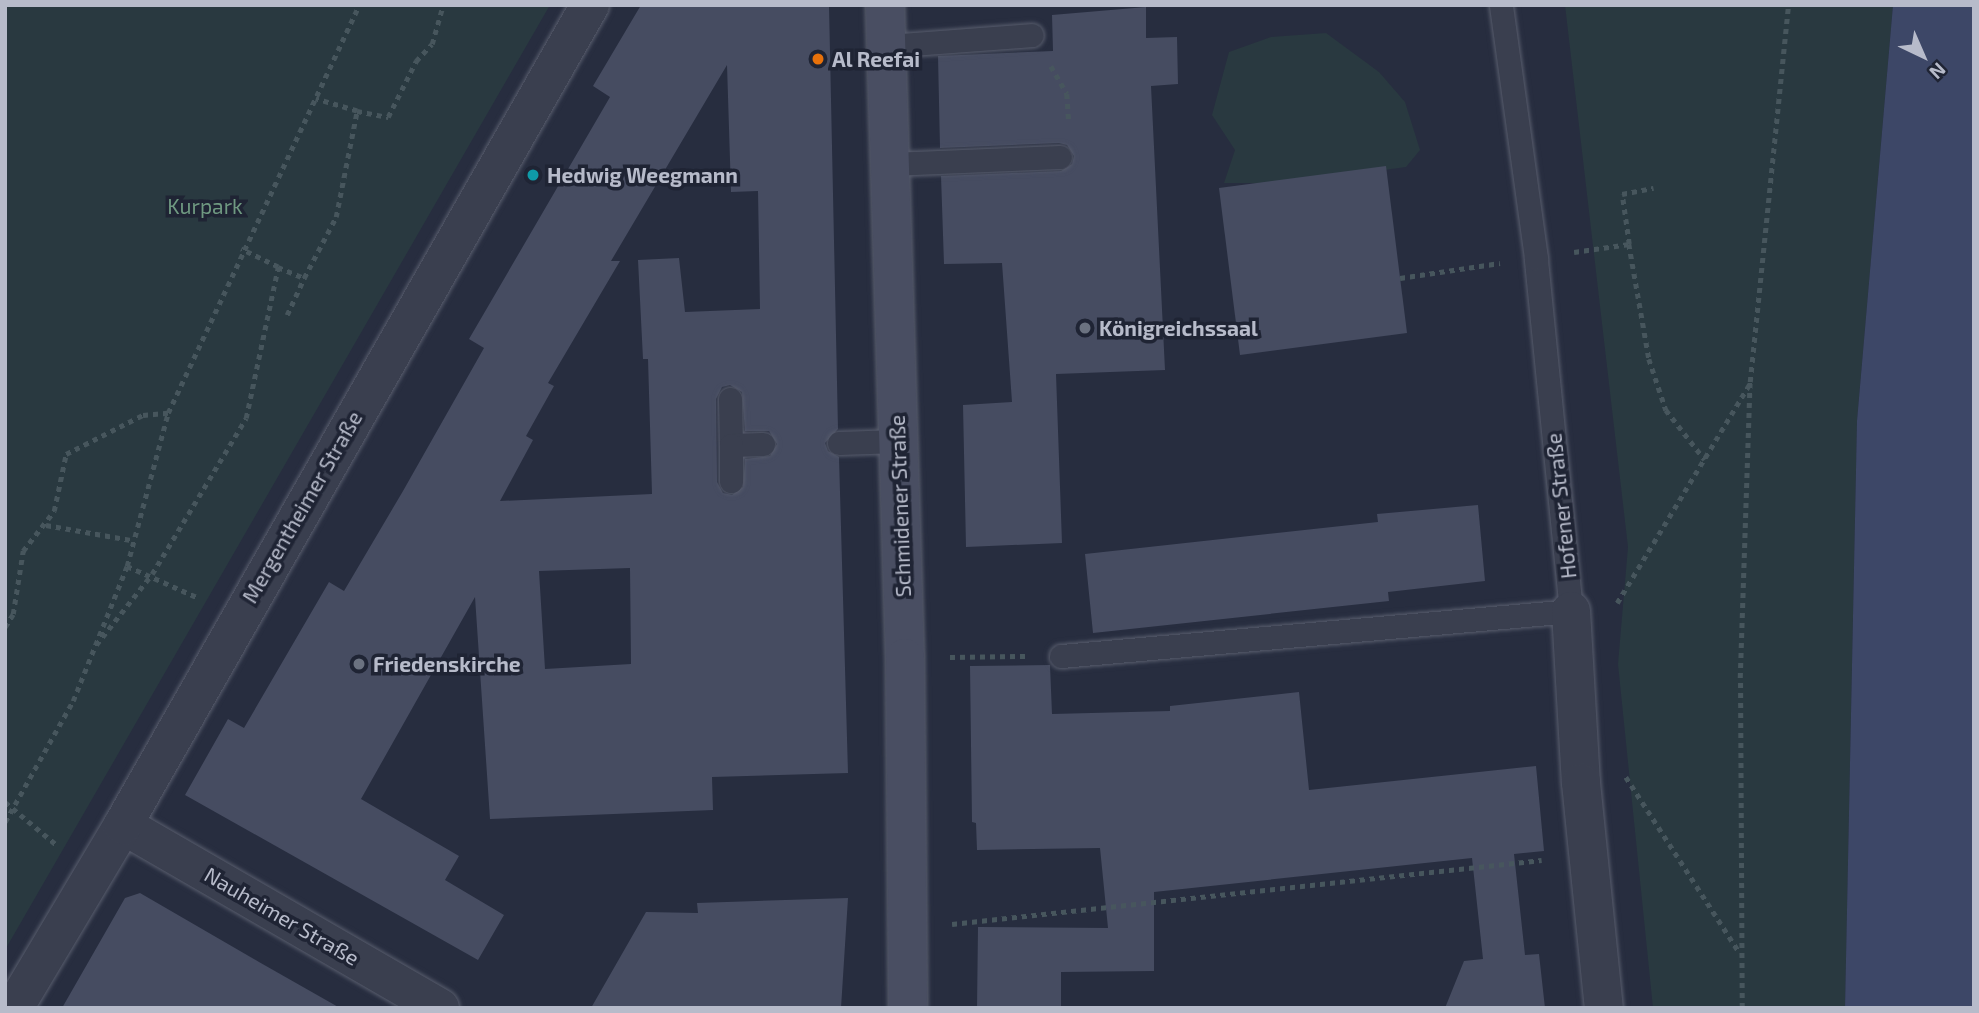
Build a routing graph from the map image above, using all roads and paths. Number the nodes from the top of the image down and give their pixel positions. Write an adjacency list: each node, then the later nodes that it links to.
1 (359, 5): 9 (path)
2 (443, 5): 10 (path)
3 (590, 5): 34 (street, Mergentheimer Straße)
4 (885, 5): 8 (main road, Schmidener Straße)
5 (1501, 5): 33 (lane, Hofener Straße)
6 (1788, 5): 20 (path)
7 (1032, 35): 8 (lane); 11 (path)
8 (887, 46): 12 (main road, Schmidener Straße)
9 (316, 99): 10 (path); 15 (path)
10 (357, 111): 17 (path)
11 (1060, 157): 12 (lane)
12 (890, 164): 23 (main road, Schmidener Straße)
13 (1653, 188): 14 (path)
14 (1629, 244)
15 (241, 249): 16 (path); 22 (path)
16 (278, 267): 17 (path); 32 (path)
17 (304, 278): 18 (path)
18 (287, 315)
19 (1649, 359): 27 (path)
20 (1750, 382): 27 (path); 47 (path)
21 (730, 399): 26 (lane)
22 (168, 413): 29 (path); 30 (path)
23 (898, 441): 24 (lane); 38 (main road, Schmidener Straße)
24 (839, 443)
25 (763, 444): 26 (lane)
26 (731, 445): 28 (lane)
27 (1705, 460): 33 (path)
28 (731, 481)
29 (46, 525): 30 (path); 35 (path)
30 (131, 540): 31 (path)
31 (127, 566): 32 (path); 36 (path)
32 (152, 574): 34 (path); 36 (path)
33 (1571, 616): 37 (lane); 39 (street, Hofener Straße)
34 (238, 618): 43 (street, Mergentheimer Straße)
35 (5, 627)
36 (93, 649): 41 (path)
37 (1061, 656): 38 (path)
38 (905, 658): 46 (main road, Schmidener Straße)
39 (1581, 783): 44 (street, Hofener Straße); 47 (path)
40 (5, 802): 41 (path)
41 (14, 807): 42 (path); 45 (path)
42 (5, 822)
43 (123, 825): 45 (street, Mergentheimer Straße); 49 (street, Nauheimer Straße)
44 (1588, 855): 46 (path); 51 (street, Hofener Straße)
45 (97, 869): 48 (street, Mergentheimer Straße)
46 (908, 929): 50 (main road, Schmidener Straße)
47 (1740, 952): 52 (path)
48 (14, 1008)
49 (440, 1008)
50 (908, 1008)
51 (1604, 1008)
52 (1741, 1008)

